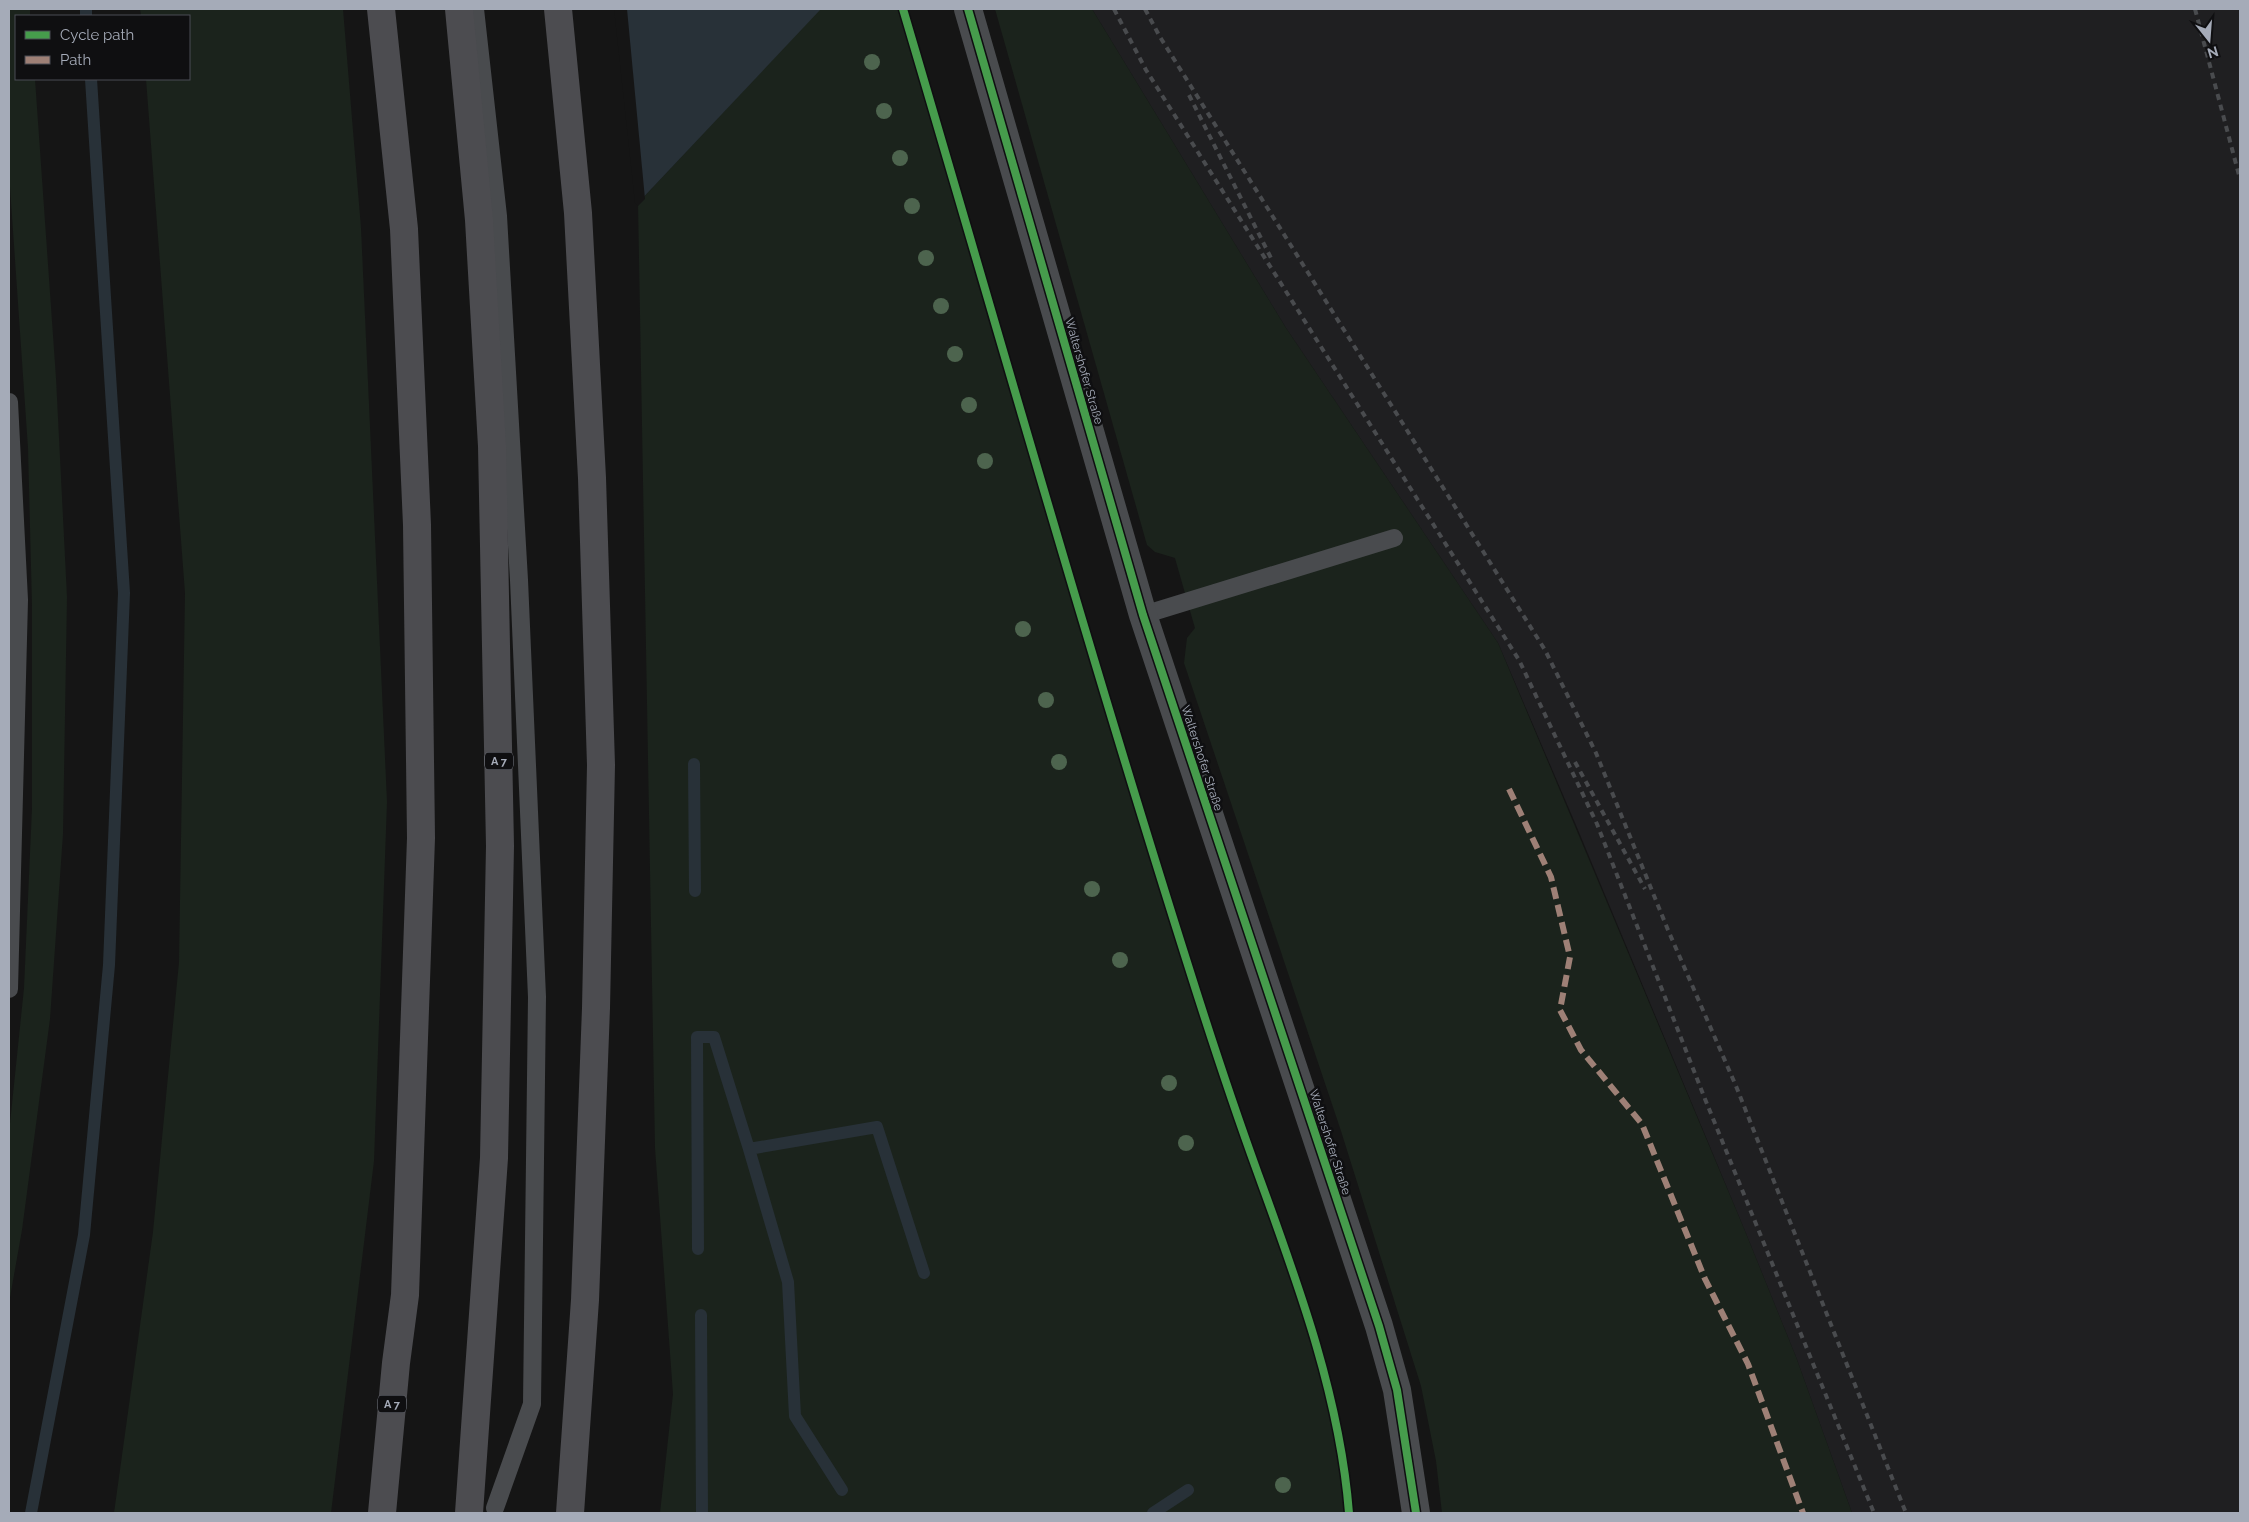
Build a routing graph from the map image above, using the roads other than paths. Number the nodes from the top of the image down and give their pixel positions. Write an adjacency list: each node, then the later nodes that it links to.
1 (381, 9): 11 (highway, A 7)
2 (459, 9): 10 (highway, A 7)
3 (475, 9): 10 (lane)
4 (558, 9): 12 (highway)
5 (968, 9): 8 (street, Waltershofer Straße)
6 (9, 402): 9 (lane)
7 (1394, 538): 8 (lane)
8 (1143, 615): 13 (street, Waltershofer Straße)
9 (9, 989)
10 (482, 1511)
11 (382, 1513)
12 (570, 1513)
13 (1416, 1513)

